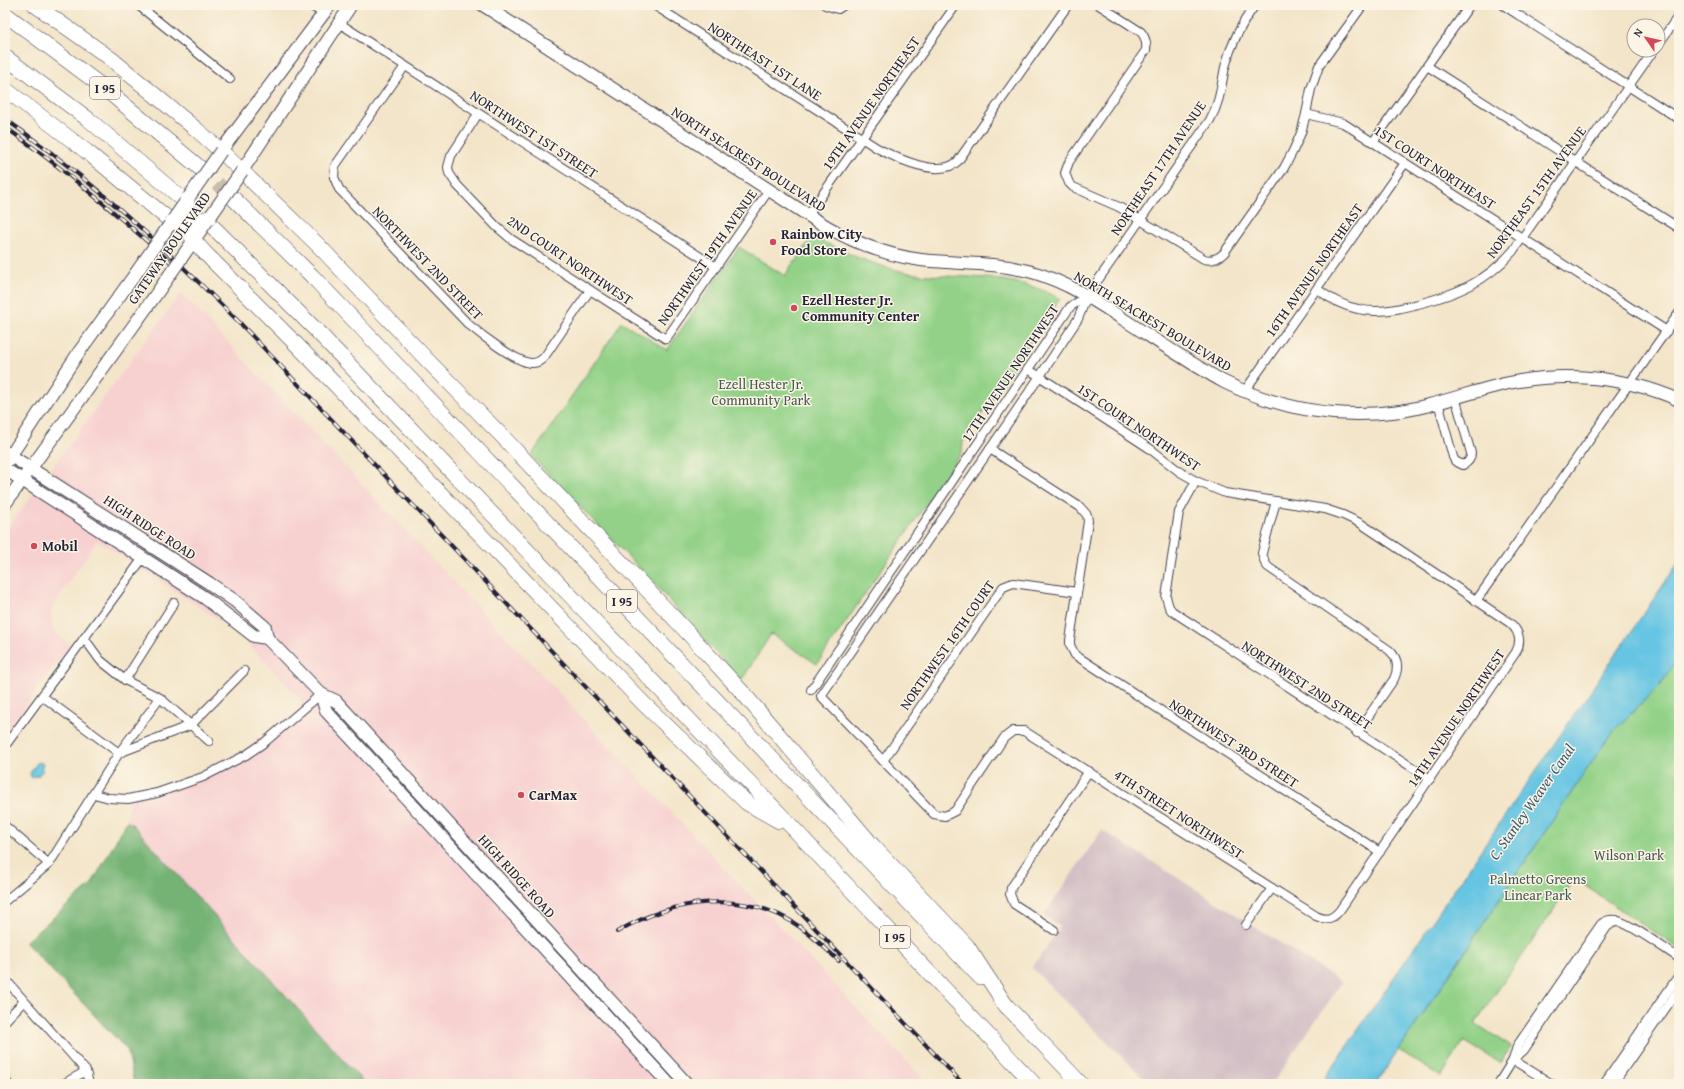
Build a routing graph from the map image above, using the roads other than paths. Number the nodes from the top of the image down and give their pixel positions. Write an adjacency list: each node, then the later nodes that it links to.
1 (35, 5): 35 (highway)
2 (138, 5): 27 (street)
3 (310, 5): 18 (street)
4 (351, 5): 21 (street, GATEWAY BOULEVARD)
5 (483, 5): 40 (street, NORTH SEACREST BOULEVARD)
6 (654, 5): 33 (street, NORTHEAST 1ST LANE)
7 (825, 5): 16 (street)
8 (956, 5): 33 (street, 19TH AVENUE NORTHEAST)
9 (1068, 5): 33 (street, NORTHEAST 1ST LANE)
10 (1099, 5): 44 (street)
11 (1254, 5): 44 (street, NORTHEAST 17TH AVENUE)
12 (1364, 5): 31 (street)
13 (1470, 5): 26 (street)
14 (1503, 5): 28 (street)
15 (1674, 5): 17 (street)
16 (841, 7)
17 (1679, 8)
18 (327, 9): 35 (street, GATEWAY BOULEVARD)
19 (5, 14): 38 (highway, I 95)
20 (1679, 15): 22 (street)
21 (339, 23): 25 (street, NORTHWEST 1ST STREET); 39 (street, GATEWAY BOULEVARD)
22 (1666, 34)
23 (5, 57): 41 (highway, I 95)
24 (1648, 58): 28 (street, NORTHEAST 15TH AVENUE)
25 (405, 66): 30 (street, NORTHWEST 1ST STREET); 53 (street, NORTHWEST 2ND STREET)
26 (1427, 66): 34 (street); 36 (street)
27 (230, 79)
28 (1628, 86): 32 (street); 36 (street, NORTHEAST 15TH AVENUE)
29 (5, 89): 45 (highway)
30 (478, 114): 51 (street, NORTHWEST 1ST STREET); 53 (street, 2ND COURT NORTHWEST)
31 (1306, 114): 34 (street, 1ST COURT NORTHEAST); 44 (street)
32 (1679, 119)
33 (862, 139): 43 (street, 19TH AVENUE NORTHEAST)
34 (1373, 142): 37 (street, 1ST COURT NORTHEAST)
35 (221, 151): 39 (highway); 41 (street, GATEWAY BOULEVARD, bridge)
36 (1576, 162): 48 (street); 49 (street, NORTHEAST 15TH AVENUE)
37 (1405, 163): 49 (street, 1ST COURT NORTHEAST); 52 (street, 16TH AVENUE NORTHEAST)
38 (200, 168)
39 (242, 171): 46 (street, GATEWAY BOULEVARD, bridge); 114 (highway)
40 (769, 190): 43 (street, NORTH SEACREST BOULEVARD); 51 (street, NORTHWEST 19TH AVENUE)
41 (183, 198): 45 (street, GATEWAY BOULEVARD, bridge); 47 (highway, bridge)
42 (234, 198): 114 (highway, I 95)
43 (808, 215): 54 (street, NORTH SEACREST BOULEVARD)
44 (1140, 219): 54 (street, NORTHEAST 17TH AVENUE)
45 (168, 220): 47 (highway, bridge); 66 (street, GATEWAY BOULEVARD, bridge)
46 (211, 222): 47 (highway, bridge); 50 (street, GATEWAY BOULEVARD, bridge); 99 (highway, I 95)
47 (188, 224): 50 (highway, bridge)
48 (1679, 228)
49 (1521, 238): 52 (street, NORTHEAST 15TH AVENUE); 56 (street, 1ST COURT NORTHEAST)
50 (193, 241): 67 (street, GATEWAY BOULEVARD, bridge); 99 (highway, bridge)
51 (716, 267): 57 (street, NORTHWEST 19TH AVENUE)
52 (1317, 289): 61 (street, 16TH AVENUE NORTHEAST)
53 (590, 290): 57 (street, 2ND COURT NORTHWEST)
54 (1087, 296): 58 (street, 17TH AVENUE NORTHWEST); 59 (street, 17TH AVENUE NORTHWEST); 61 (street, NORTH SEACREST BOULEVARD)
55 (1679, 314): 56 (street)
56 (1667, 331): 60 (street)
57 (666, 339)
58 (1028, 369): 59 (street, 1ST COURT NORTHWEST); 83 (street, 17TH AVENUE NORTHWEST)
59 (1040, 376): 65 (street, 17TH AVENUE NORTHWEST); 70 (street, 1ST COURT NORTHWEST)
60 (1630, 384): 62 (street, NORTH SEACREST BOULEVARD); 63 (street, NORTH SEACREST BOULEVARD); 77 (street)
61 (1244, 392): 64 (street, NORTH SEACREST BOULEVARD)
62 (1456, 397): 64 (street, NORTH SEACREST BOULEVARD); 64 (street)
63 (1679, 400)
64 (1438, 402)
65 (990, 449): 76 (street); 92 (street, 17TH AVENUE NORTHWEST)
66 (7, 457): 67 (street, HIGH RIDGE ROAD)
67 (31, 468): 69 (street, GATEWAY BOULEVARD); 74 (street, HIGH RIDGE ROAD)
68 (5, 469): 69 (street, HIGH RIDGE ROAD)
69 (22, 480): 72 (street, GATEWAY BOULEVARD); 73 (street, HIGH RIDGE ROAD)
70 (1196, 481): 71 (street, 1ST COURT NORTHWEST); 88 (street, NORTHWEST 2ND STREET)
71 (1276, 501): 77 (street, 1ST COURT NORTHWEST); 88 (street)
72 (5, 504)
73 (143, 558): 75 (street, HIGH RIDGE ROAD); 79 (street)
74 (195, 573): 75 (street); 80 (street, HIGH RIDGE ROAD)
75 (186, 585): 80 (street, HIGH RIDGE ROAD)
76 (1077, 592): 92 (street, NORTHWEST 16TH COURT); 100 (street, NORTHWEST 3RD STREET)
77 (1476, 601): 95 (street, 14TH AVENUE NORTHWEST)
78 (174, 603): 82 (street)
79 (84, 638): 82 (street); 85 (street)
80 (267, 638): 84 (street, HIGH RIDGE ROAD)
81 (244, 672): 87 (street)
82 (125, 680): 86 (street)
83 (811, 690)
84 (321, 694): 94 (street, HIGH RIDGE ROAD); 96 (street, HIGH RIDGE ROAD); 97 (street)
85 (42, 696): 90 (street); 91 (street)
86 (160, 698): 87 (street); 91 (street)
87 (190, 724): 89 (street); 91 (street)
88 (1357, 732): 95 (street, NORTHWEST 2ND STREET)
89 (209, 741)
90 (5, 746)
91 (119, 753): 97 (street)
92 (883, 761): 93 (street, 4TH STREET NORTHWEST)
93 (1089, 772): 102 (street, 4TH STREET NORTHWEST); 106 (street)
94 (404, 777): 96 (street); 107 (street, HIGH RIDGE ROAD)
95 (1430, 779): 100 (street, 14TH AVENUE NORTHWEST)
96 (394, 786): 109 (street, HIGH RIDGE ROAD)
97 (94, 794): 101 (street)
98 (5, 826): 101 (street)
99 (792, 828): 127 (highway, I 95)
100 (1380, 852): 104 (street, 14TH AVENUE NORTHWEST)
101 (49, 864): 103 (street)
102 (1272, 888): 104 (street, 4TH STREET NORTHWEST); 105 (street)
103 (5, 901)
104 (1332, 918)
105 (1246, 925)
106 (1054, 930)
107 (568, 954): 109 (street); 118 (street, HIGH RIDGE ROAD)
108 (1679, 958): 116 (street)
109 (558, 964): 120 (street, HIGH RIDGE ROAD)
110 (1679, 975): 117 (street)
111 (5, 979): 113 (street)
112 (1679, 989): 117 (street)
113 (24, 1001): 115 (street); 119 (street)
114 (1008, 1007): 128 (highway, I 95)
115 (5, 1020)
116 (1513, 1060): 129 (street); 130 (street)
117 (1623, 1064): 131 (street); 132 (street)
118 (671, 1066): 120 (street); 126 (street, HIGH RIDGE ROAD)
119 (86, 1070): 123 (street); 124 (street)
120 (660, 1074): 125 (street, HIGH RIDGE ROAD)
121 (5, 1079): 122 (street)
122 (8, 1084)
123 (63, 1084)
124 (89, 1084)
125 (669, 1084)
126 (687, 1084)
127 (1034, 1084)
128 (1081, 1084)
129 (1498, 1084)
130 (1552, 1084)
131 (1604, 1084)
132 (1613, 1084)

